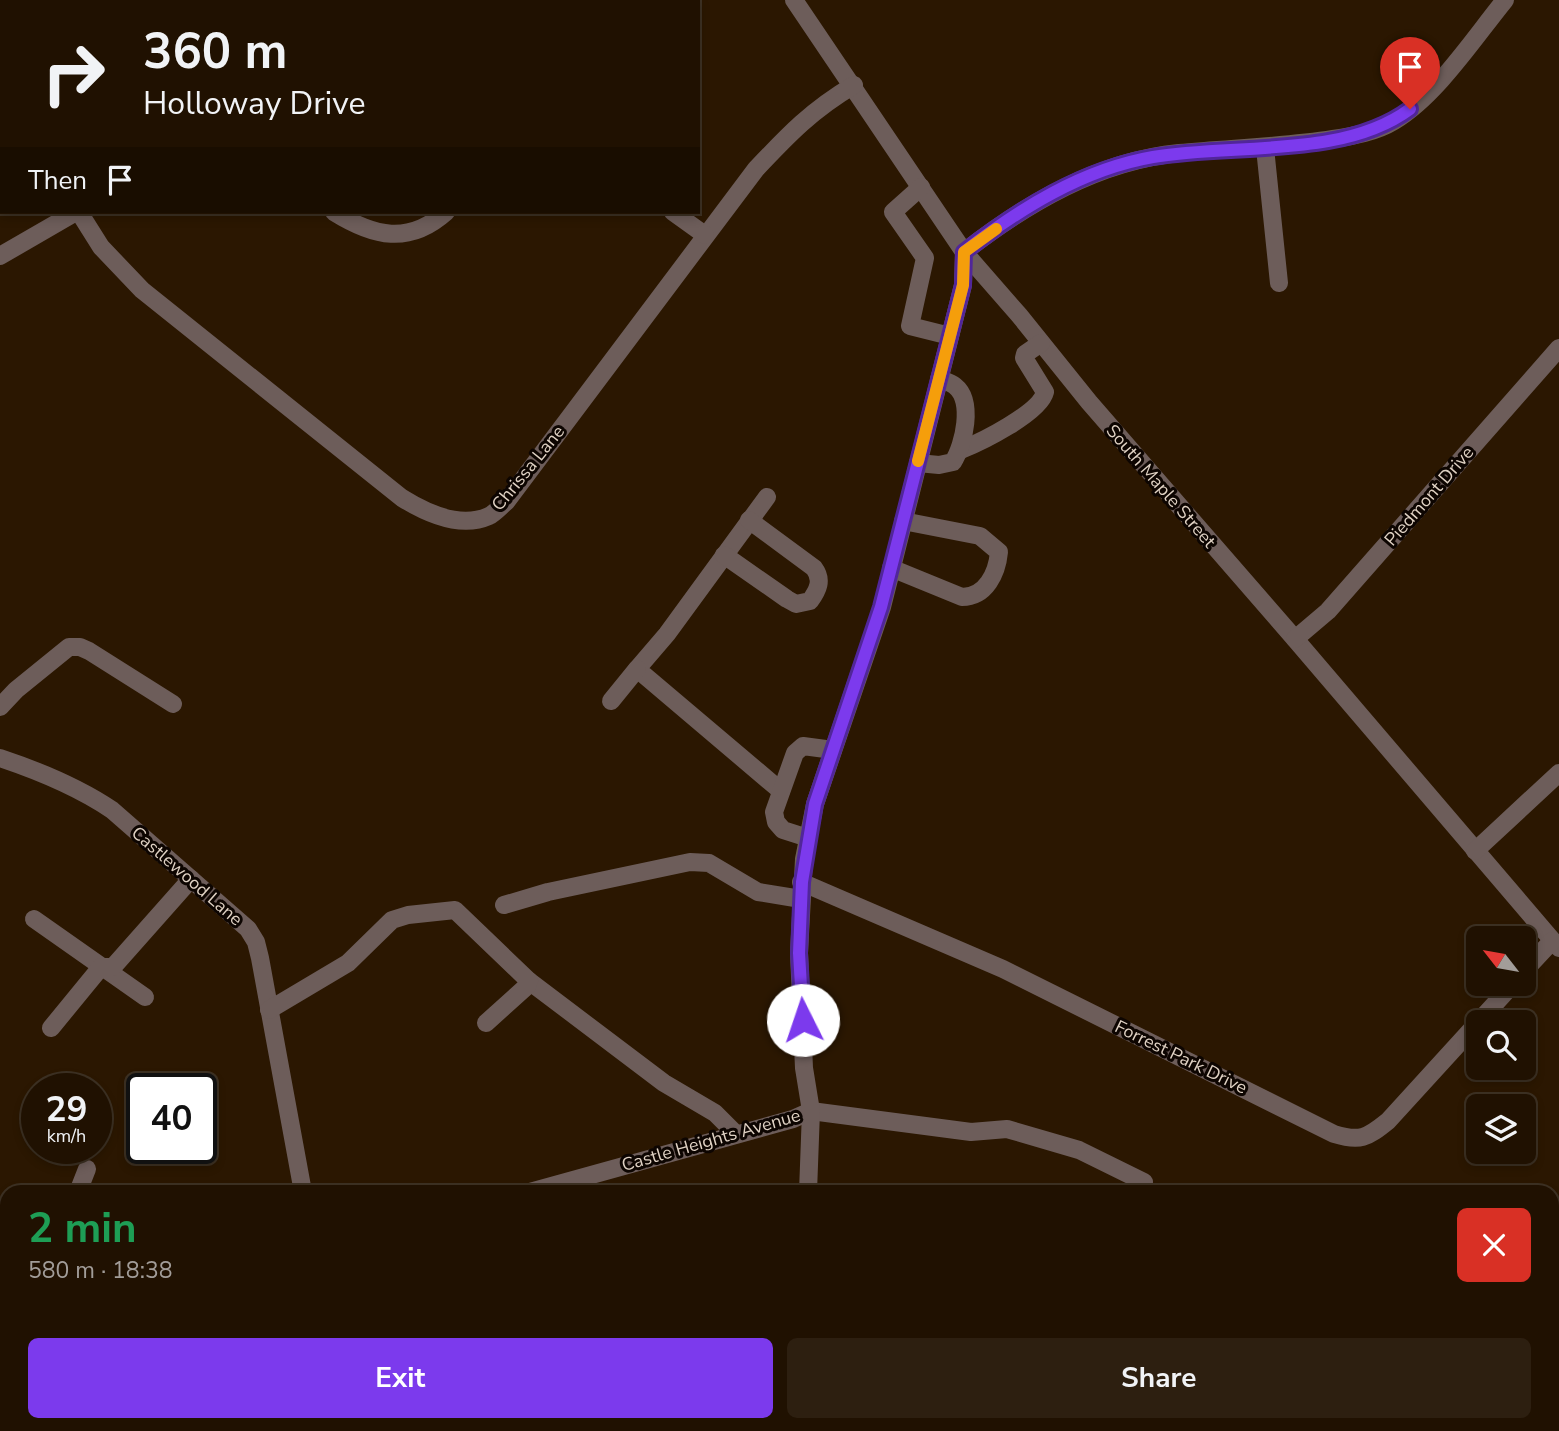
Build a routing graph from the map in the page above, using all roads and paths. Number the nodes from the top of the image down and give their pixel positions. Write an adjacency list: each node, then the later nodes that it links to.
1 (794, 0): 3 (street, South Maple Street)
2 (1505, 0): 4 (street)
3 (854, 85): 5 (street, South Maple Street); 11 (street, Chrissa Lane)
4 (1265, 148): 12 (street); 14 (street)
5 (921, 187): 12 (street, South Maple Street); 15 (street)
6 (74, 214): 13 (street)
7 (78, 214): 11 (street, Chrissa Lane)
8 (337, 214): 9 (street)
9 (443, 214)
10 (676, 214): 11 (street)
11 (705, 235)
12 (964, 252): 15 (street); 16 (street, South Maple Street)
13 (0, 257)
14 (1279, 283)
15 (950, 336): 18 (street)
16 (1041, 343): 19 (street); 26 (street, South Maple Street)
17 (1559, 348): 26 (street, Piedmont Drive)
18 (939, 379): 19 (street); 20 (street)
19 (961, 450): 20 (street)
20 (918, 463): 23 (street)
21 (767, 497): 22 (street)
22 (749, 520): 24 (street); 24 (street)
23 (903, 521): 25 (street); 25 (street)
24 (724, 555): 27 (street)
25 (891, 568): 31 (street)
26 (1295, 639): 36 (street, South Maple Street)
27 (637, 670): 28 (street); 34 (street)
28 (611, 701)
29 (173, 704): 30 (street)
30 (0, 707)
31 (833, 750): 34 (street); 35 (street)
32 (0, 758): 37 (street, Castlewood Lane)
33 (1559, 773): 36 (street)
34 (781, 791): 35 (street)
35 (808, 838): 38 (street)
36 (1475, 851): 41 (street, South Maple Street)
37 (191, 879): 43 (street); 47 (street, Castlewood Lane)
38 (801, 890): 39 (street, Forrest Park Drive); 45 (street, Forrest Park Drive); 50 (street)
39 (504, 905)
40 (34, 919): 43 (street)
41 (1556, 944): 42 (street)
42 (1536, 961)
43 (101, 967): 46 (street); 49 (street)
44 (529, 981): 47 (street); 48 (street); 51 (street)
45 (1502, 996)
46 (145, 997)
47 (269, 1010): 55 (street, Castlewood Lane)
48 (486, 1023)
49 (51, 1028)
50 (811, 1111): 51 (street, Castle Heights Avenue); 53 (street); 57 (street)
51 (736, 1135): 56 (street, Castle Heights Avenue)
52 (87, 1169): 54 (street)
53 (1144, 1182)
54 (81, 1185)
55 (302, 1185)
56 (555, 1185)
57 (808, 1185)

